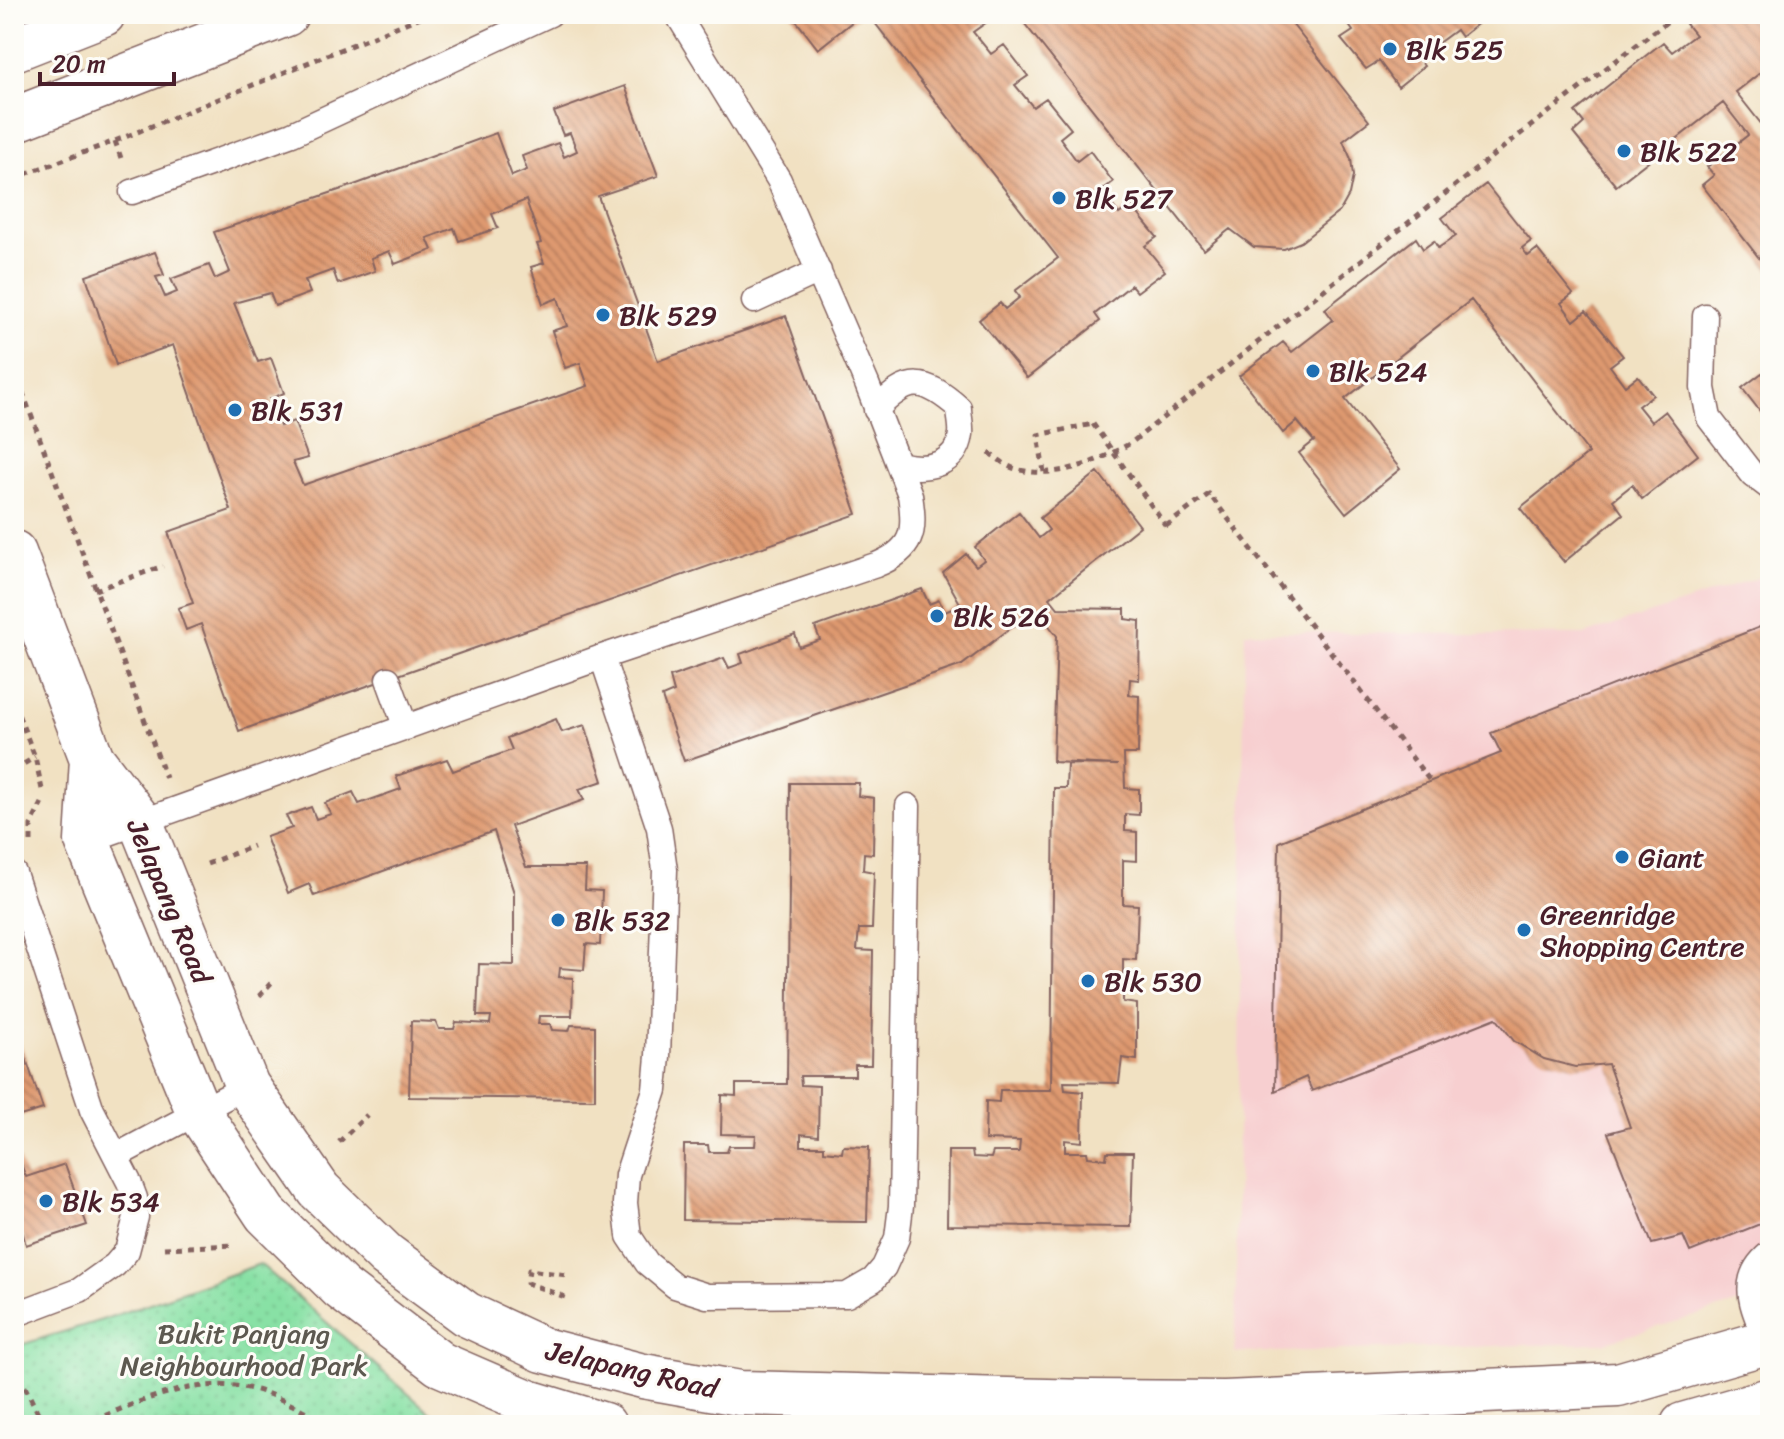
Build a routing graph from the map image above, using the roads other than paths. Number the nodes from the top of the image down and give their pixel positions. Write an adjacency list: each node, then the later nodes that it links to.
1 (103, 14): 5 (street)
2 (286, 14): 6 (street)
3 (550, 14): 7 (lane)
4 (677, 14): 8 (lane)
5 (14, 49)
6 (14, 120)
7 (132, 192)
8 (819, 271): 9 (lane); 11 (lane)
9 (754, 301)
10 (1705, 316): 13 (lane)
11 (876, 410): 12 (lane); 12 (lane)
12 (899, 464): 15 (lane)
13 (1770, 488)
14 (14, 553): 18 (street, Jelapang Road)
15 (602, 657): 17 (lane); 19 (lane)
16 (388, 679): 17 (lane)
17 (406, 728): 20 (lane)
18 (92, 759): 20 (street, Jelapang Road); 21 (street, Jelapang Road)
19 (908, 806)
20 (160, 817): 21 (lane); 23 (street, Jelapang Road)
21 (87, 841): 24 (street, Jelapang Road)
22 (14, 873): 25 (lane)
23 (247, 1086): 24 (lane); 30 (street, Jelapang Road)
24 (198, 1111): 25 (lane); 31 (street, Jelapang Road)
25 (116, 1156): 27 (lane)
26 (1770, 1253): 28 (lane)
27 (14, 1315)
28 (1769, 1345): 30 (street, Jelapang Road)
29 (1770, 1400): 32 (street)
30 (1184, 1413)
31 (604, 1425)
32 (1683, 1425)

